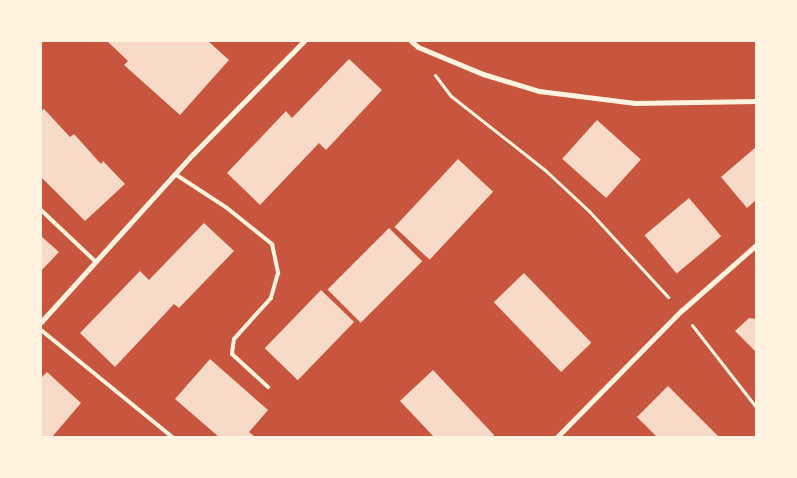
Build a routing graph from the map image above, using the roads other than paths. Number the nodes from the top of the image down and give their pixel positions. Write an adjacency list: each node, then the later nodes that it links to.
1 (304, 41): 4 (street)
2 (411, 41): 3 (street)
3 (756, 101)
4 (174, 174): 7 (street); 10 (lane)
5 (41, 210): 7 (lane)
6 (756, 245): 12 (street)
7 (96, 262): 8 (street)
8 (41, 322)
9 (41, 330): 11 (lane)
10 (268, 387)
11 (172, 437)
12 (556, 437)

